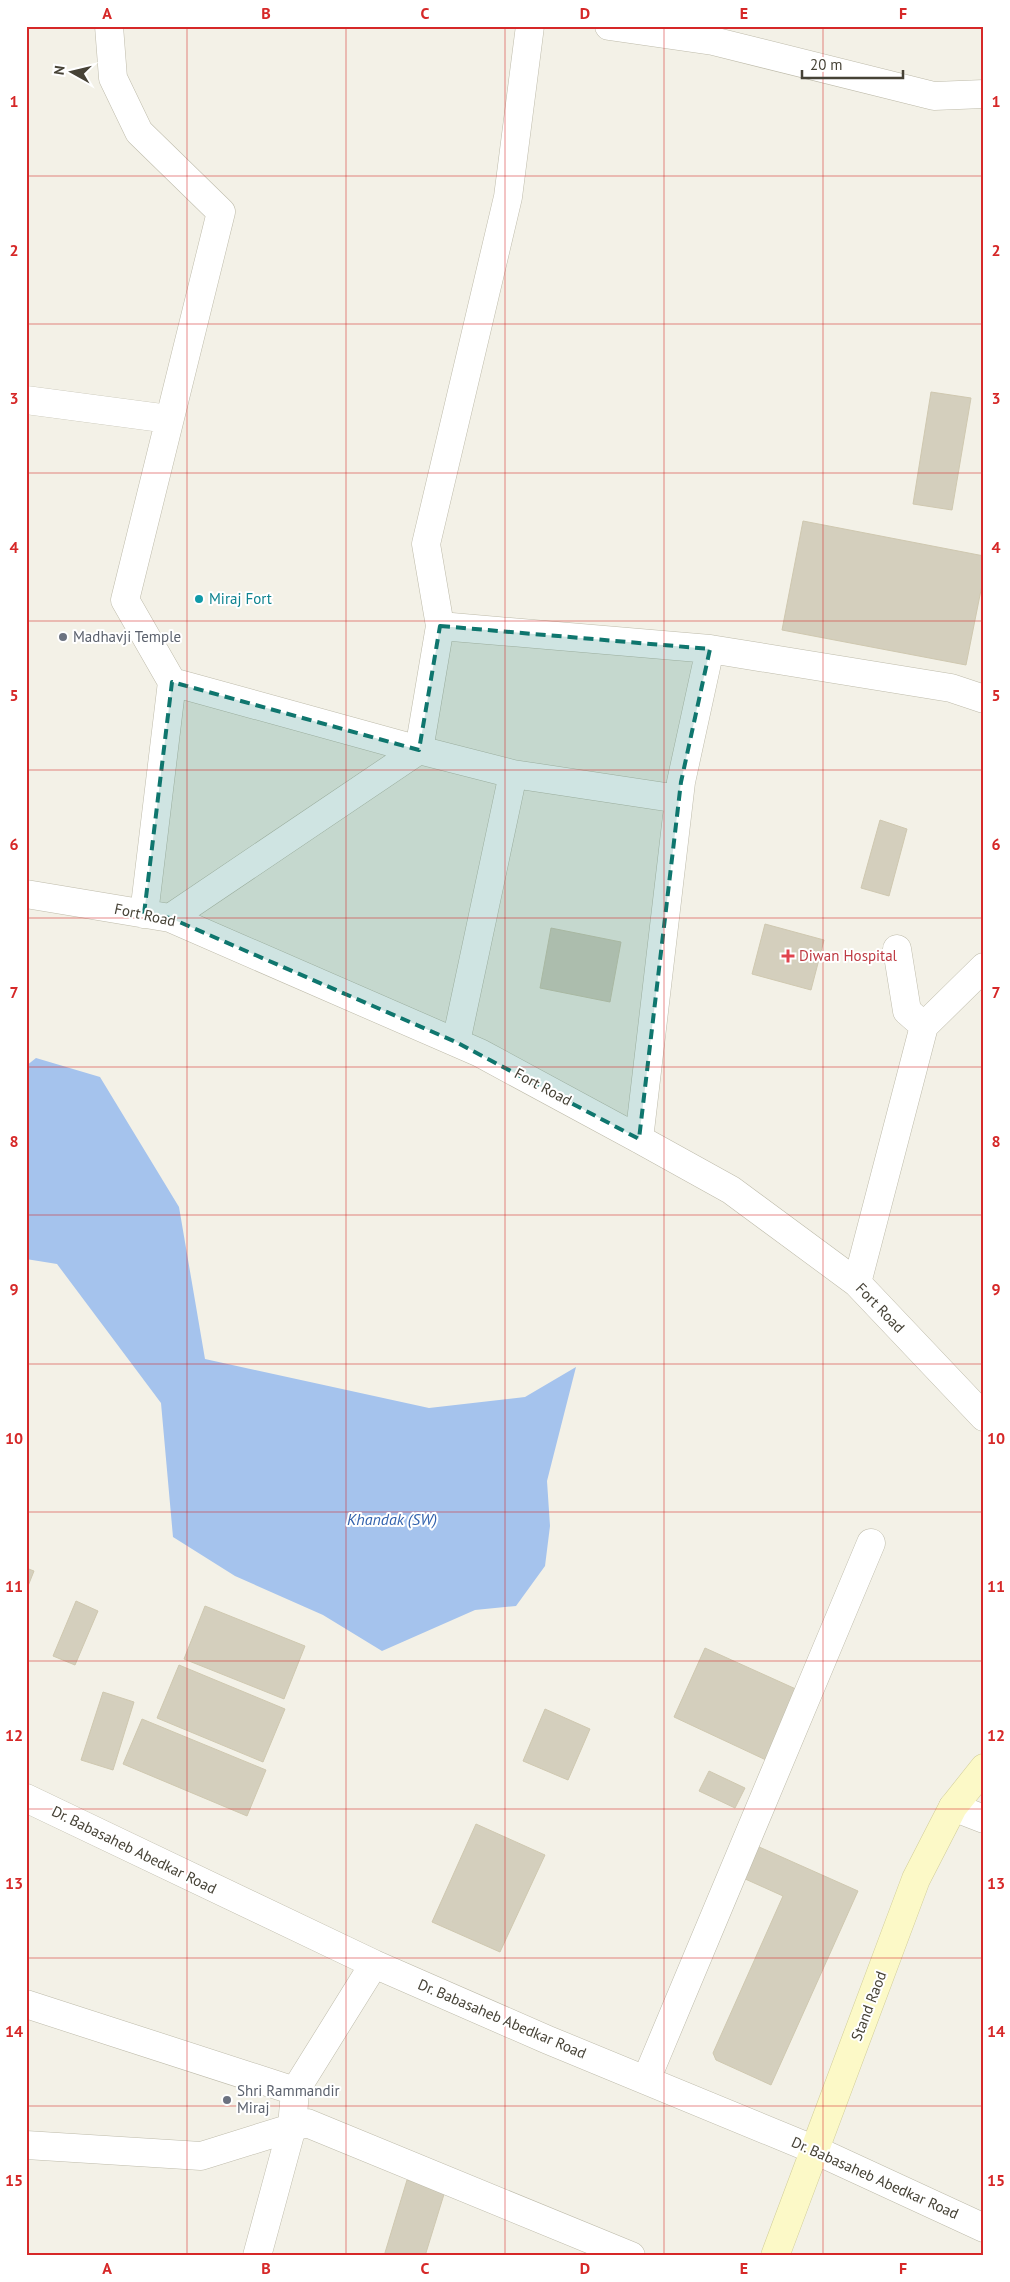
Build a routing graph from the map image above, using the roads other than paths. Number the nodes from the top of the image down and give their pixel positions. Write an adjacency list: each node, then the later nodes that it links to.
1 (108, 26): 7 (street)
2 (530, 26): 8 (street)
3 (609, 26): 4 (street)
4 (716, 34): 5 (street)
5 (984, 94)
6 (26, 400): 7 (street)
7 (169, 419): 10 (street)
8 (440, 626): 9 (street); 12 (street)
9 (710, 649): 11 (street); 14 (street)
10 (172, 682): 12 (street); 16 (street)
11 (984, 699)
12 (419, 750): 13 (street); 17 (street)
13 (513, 774): 14 (street); 21 (street)
14 (679, 798): 22 (street)
15 (26, 894): 16 (street, Fort Road)
16 (144, 914): 17 (street, Fort Road)
17 (170, 918): 21 (street, Fort Road)
18 (897, 949): 20 (street)
19 (984, 967): 20 (street)
20 (924, 1026): 23 (street)
21 (456, 1042): 22 (street, Fort Road)
22 (639, 1139): 23 (street, Fort Road)
23 (857, 1283): 24 (street, Fort Road)
24 (984, 1417)
25 (871, 1542): 32 (street)
26 (984, 1768): 28 (street, Stand Raod)
27 (26, 1798): 30 (street, Dr. Babasaheb Abedkar Road)
28 (953, 1807): 29 (street); 36 (street, Stand Raod)
29 (984, 1819)
30 (374, 1964): 32 (street, Dr. Babasaheb Abedkar Road); 33 (street)
31 (26, 2004): 33 (street)
32 (646, 2080): 36 (street, Dr. Babasaheb Abedkar Road)
33 (295, 2091): 34 (street)
34 (292, 2127): 35 (street); 38 (street); 39 (street)
35 (26, 2145)
36 (815, 2150): 37 (street, Dr. Babasaheb Abedkar Road); 40 (street, Stand Raod)
37 (984, 2228)
38 (257, 2256)
39 (631, 2256)
40 (775, 2256)

